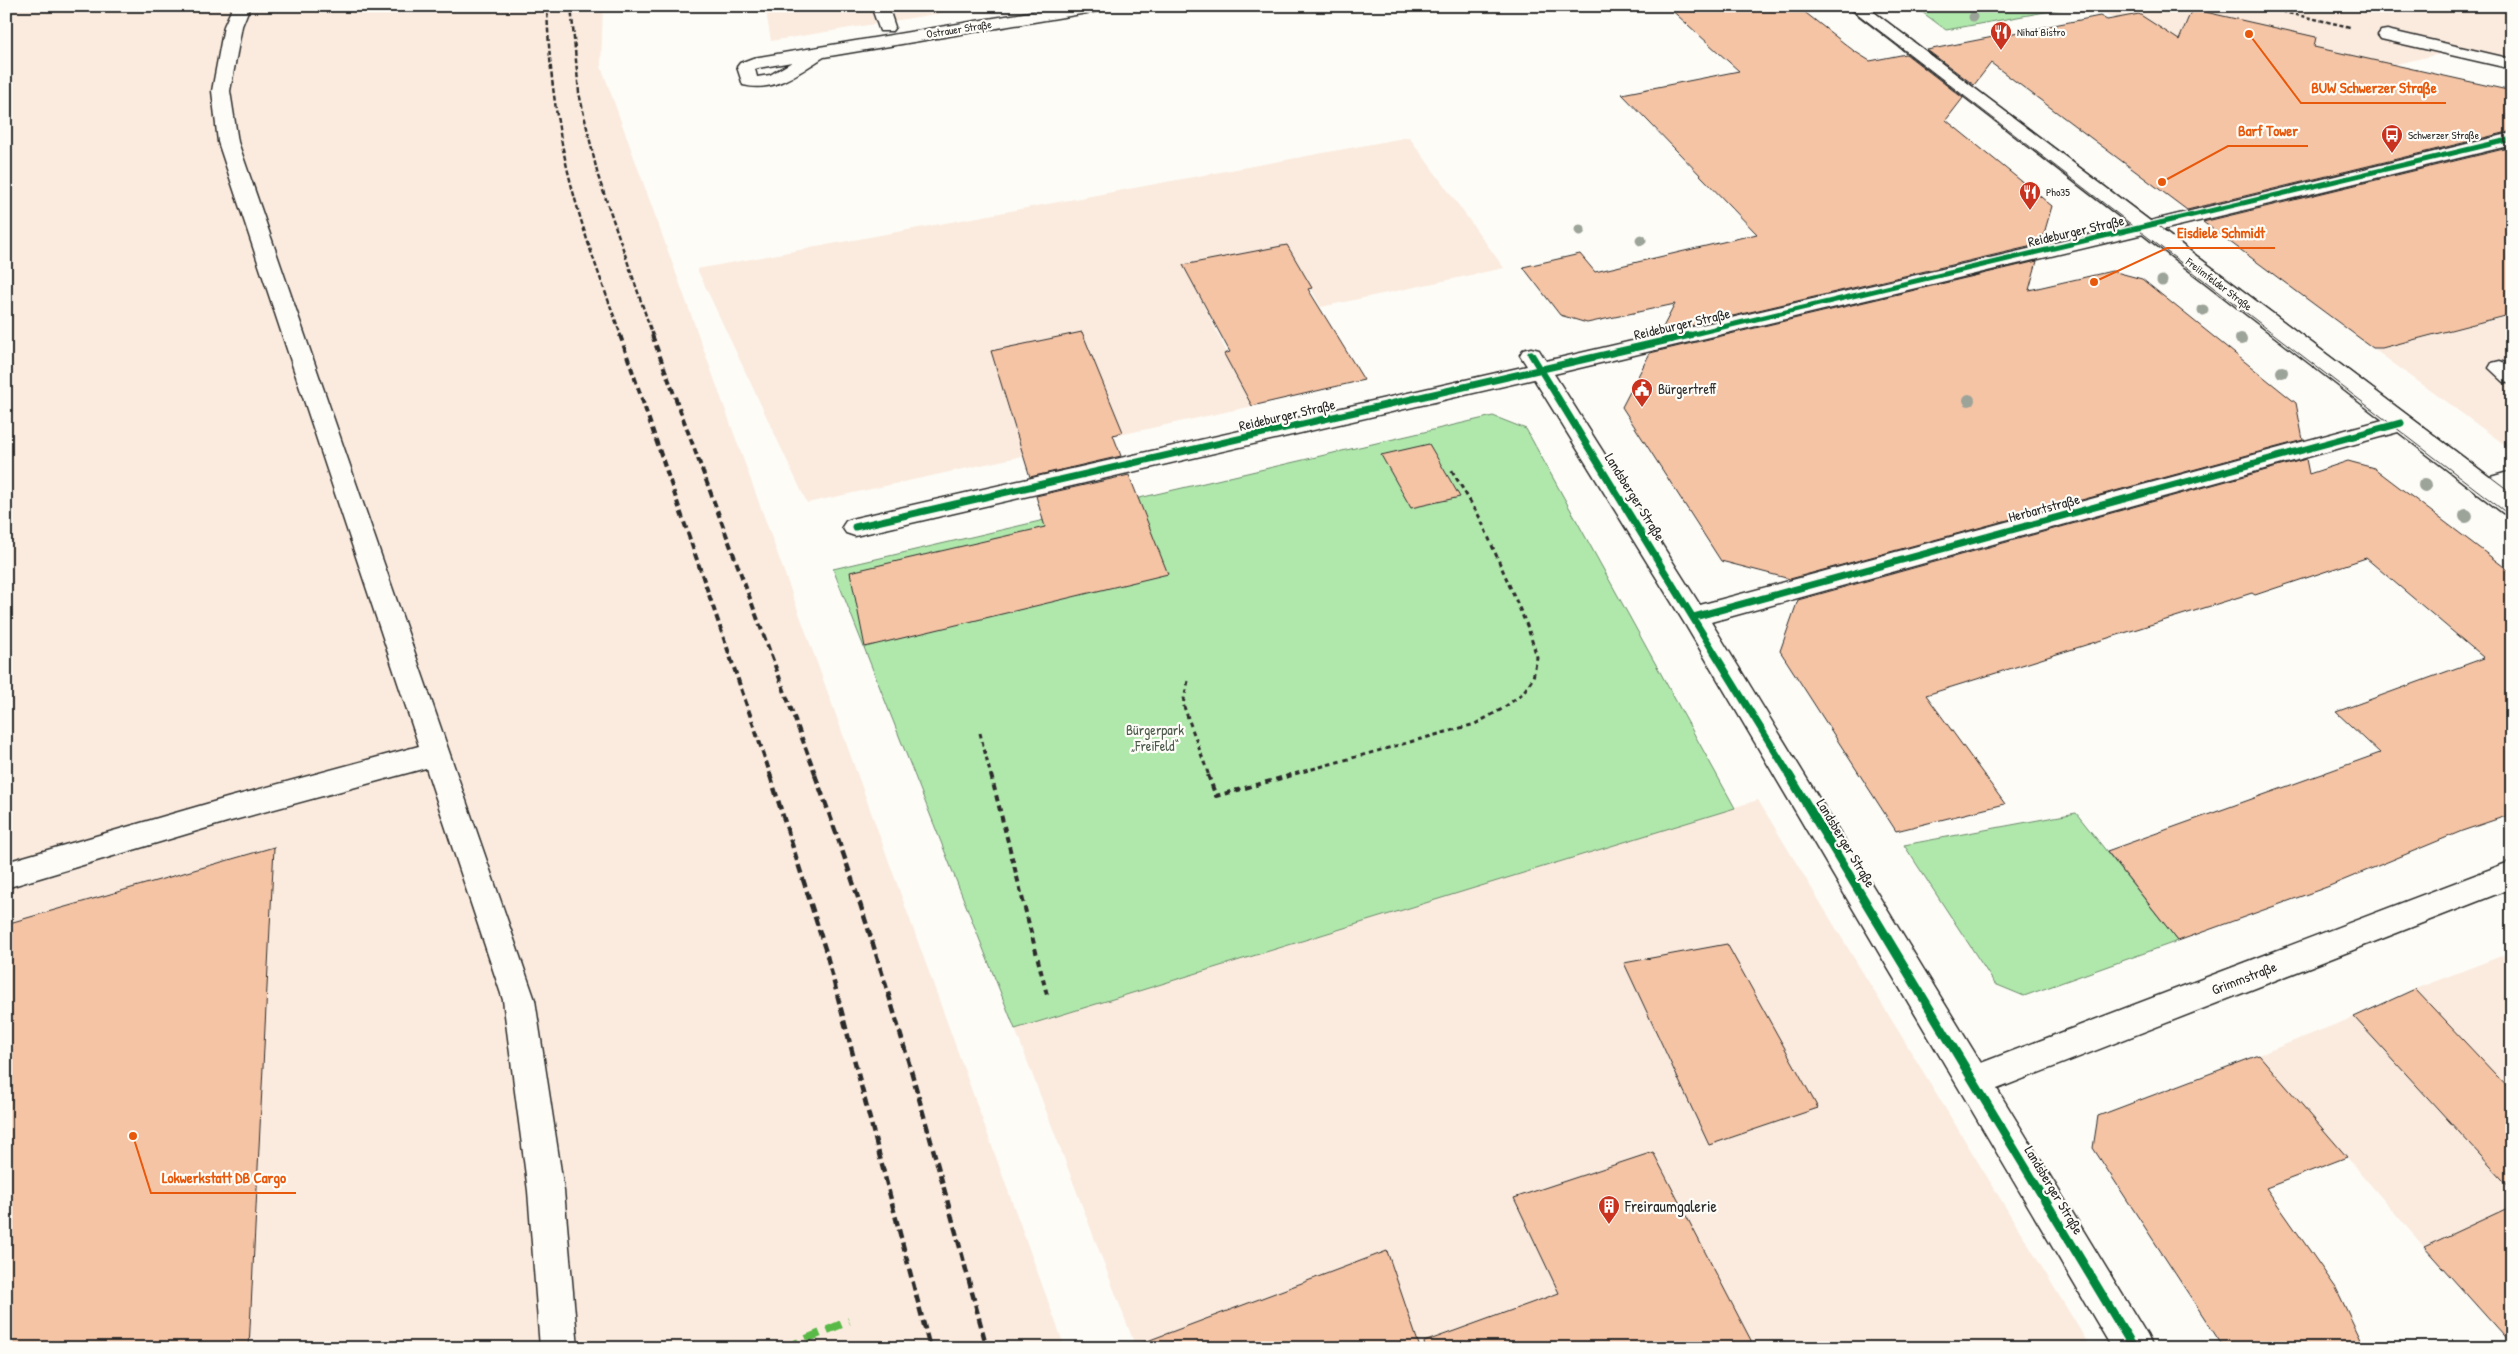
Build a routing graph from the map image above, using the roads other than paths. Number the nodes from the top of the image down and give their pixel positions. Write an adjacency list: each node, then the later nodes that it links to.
1 (242, 6): 18 (street)
2 (879, 6): 5 (street)
3 (1099, 6): 7 (street, Ostrauer Straße)
4 (1855, 6): 10 (street, Freiimfelder Straße)
5 (886, 27)
6 (2387, 35): 8 (street)
7 (819, 52)
8 (2512, 64)
9 (2512, 139): 10 (street, Reideburger Straße)
10 (2146, 228): 11 (street, Reideburger Straße); 12 (street, Freiimfelder Straße)
11 (1536, 362): 16 (street, Reideburger Straße); 17 (street, Landsberger Straße)
12 (2401, 423): 14 (street, Freiimfelder Straße); 17 (street, Herbartstraße)
13 (2512, 479): 14 (street)
14 (2485, 487): 15 (street, Freiimfelder Straße)
15 (2512, 507)
16 (855, 526)
17 (1694, 617): 21 (street, Landsberger Straße)
18 (437, 753): 19 (street); 22 (street)
19 (6, 874)
20 (2512, 874): 21 (street, Grimmstraße)
21 (1975, 1082): 23 (street, Landsberger Straße)
22 (559, 1348)
23 (2134, 1348)

